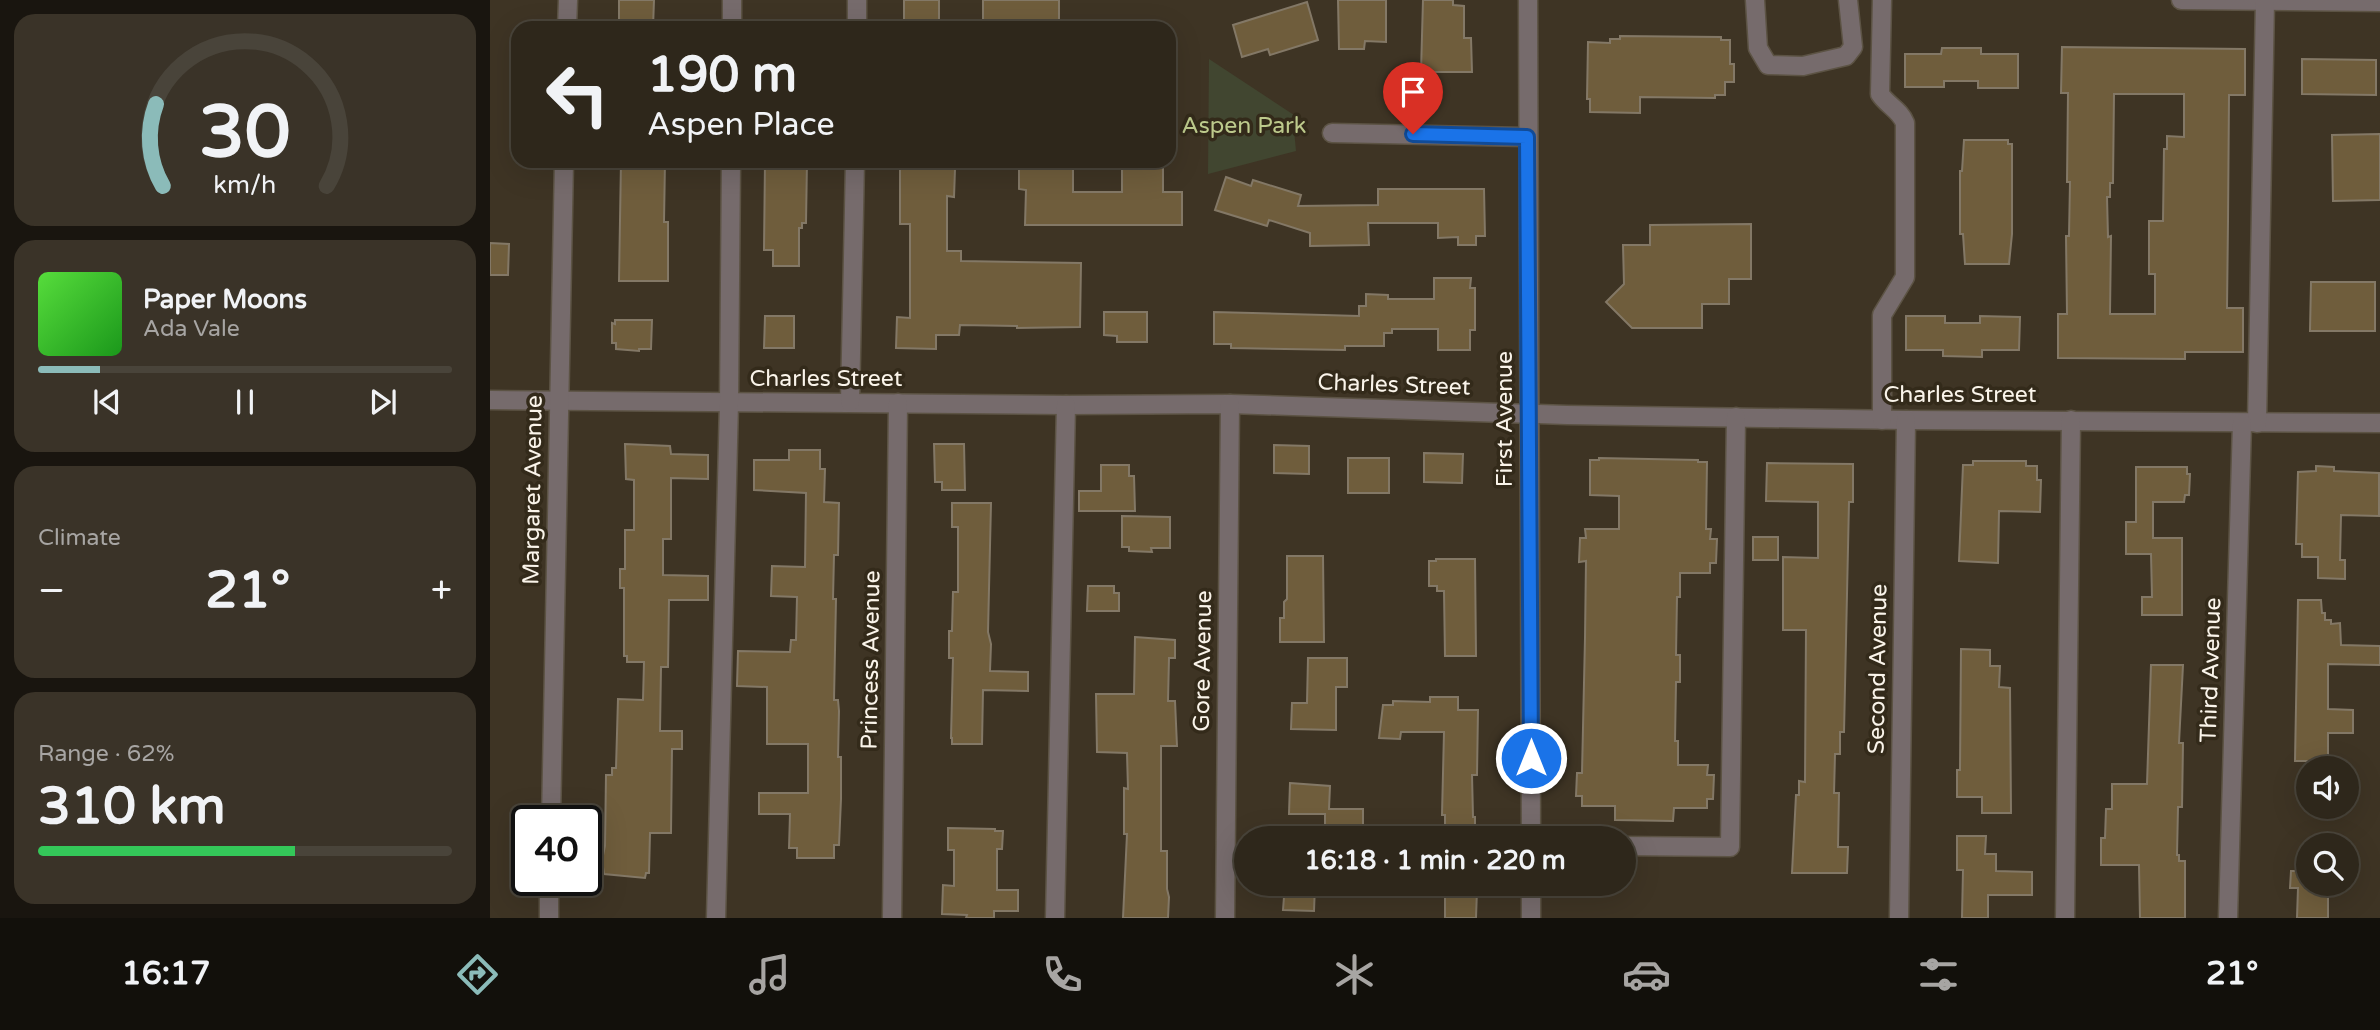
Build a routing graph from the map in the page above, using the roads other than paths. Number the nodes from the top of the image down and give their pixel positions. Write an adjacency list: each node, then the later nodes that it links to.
1 (568, 0): 11 (street)
2 (733, 0): 12 (street)
3 (857, 0): 13 (street)
4 (1528, 0): 15 (street, First Avenue)
5 (1755, 0): 6 (street)
6 (1848, 0)
7 (1882, 0): 28 (street)
8 (2181, 0): 9 (street)
9 (2265, 1): 10 (street); 31 (street, Third Avenue)
10 (2380, 2)
11 (567, 21)
12 (732, 21)
13 (857, 21)
14 (1332, 133): 15 (street)
15 (1527, 137): 26 (street, First Avenue)
16 (564, 168): 20 (street, Margaret Avenue)
17 (731, 168): 22 (street)
18 (855, 168): 21 (street)
19 (490, 400): 20 (street, Charles Street)
20 (559, 400): 22 (street, Charles Street); 33 (street, Margaret Avenue)
21 (850, 402): 22 (street, Charles Street); 23 (street, Charles Street)
22 (729, 403): 39 (street)
23 (898, 403): 25 (street, Charles Street); 40 (street, Princess Avenue)
24 (1230, 404): 25 (street, Charles Street); 26 (street, Charles Street); 42 (street, Gore Avenue)
25 (1066, 405): 41 (street)
26 (1530, 414): 27 (street, Charles Street); 34 (street, First Avenue)
27 (1735, 417): 28 (street, Charles Street); 35 (street)
28 (1882, 420): 29 (street, Charles Street)
29 (1906, 420): 30 (street, Charles Street); 44 (street, Second Avenue)
30 (2071, 420): 31 (street, Charles Street); 45 (street)
31 (2250, 423): 32 (street, Charles Street); 46 (street, Third Avenue)
32 (2380, 423)
33 (551, 805)
34 (1531, 826)
35 (1636, 846)
36 (550, 896): 38 (street)
37 (1531, 896): 43 (street)
38 (549, 918)
39 (716, 918)
40 (892, 918)
41 (1055, 918)
42 (1225, 918)
43 (1531, 918)
44 (1899, 918)
45 (2065, 918)
46 (2228, 918)

